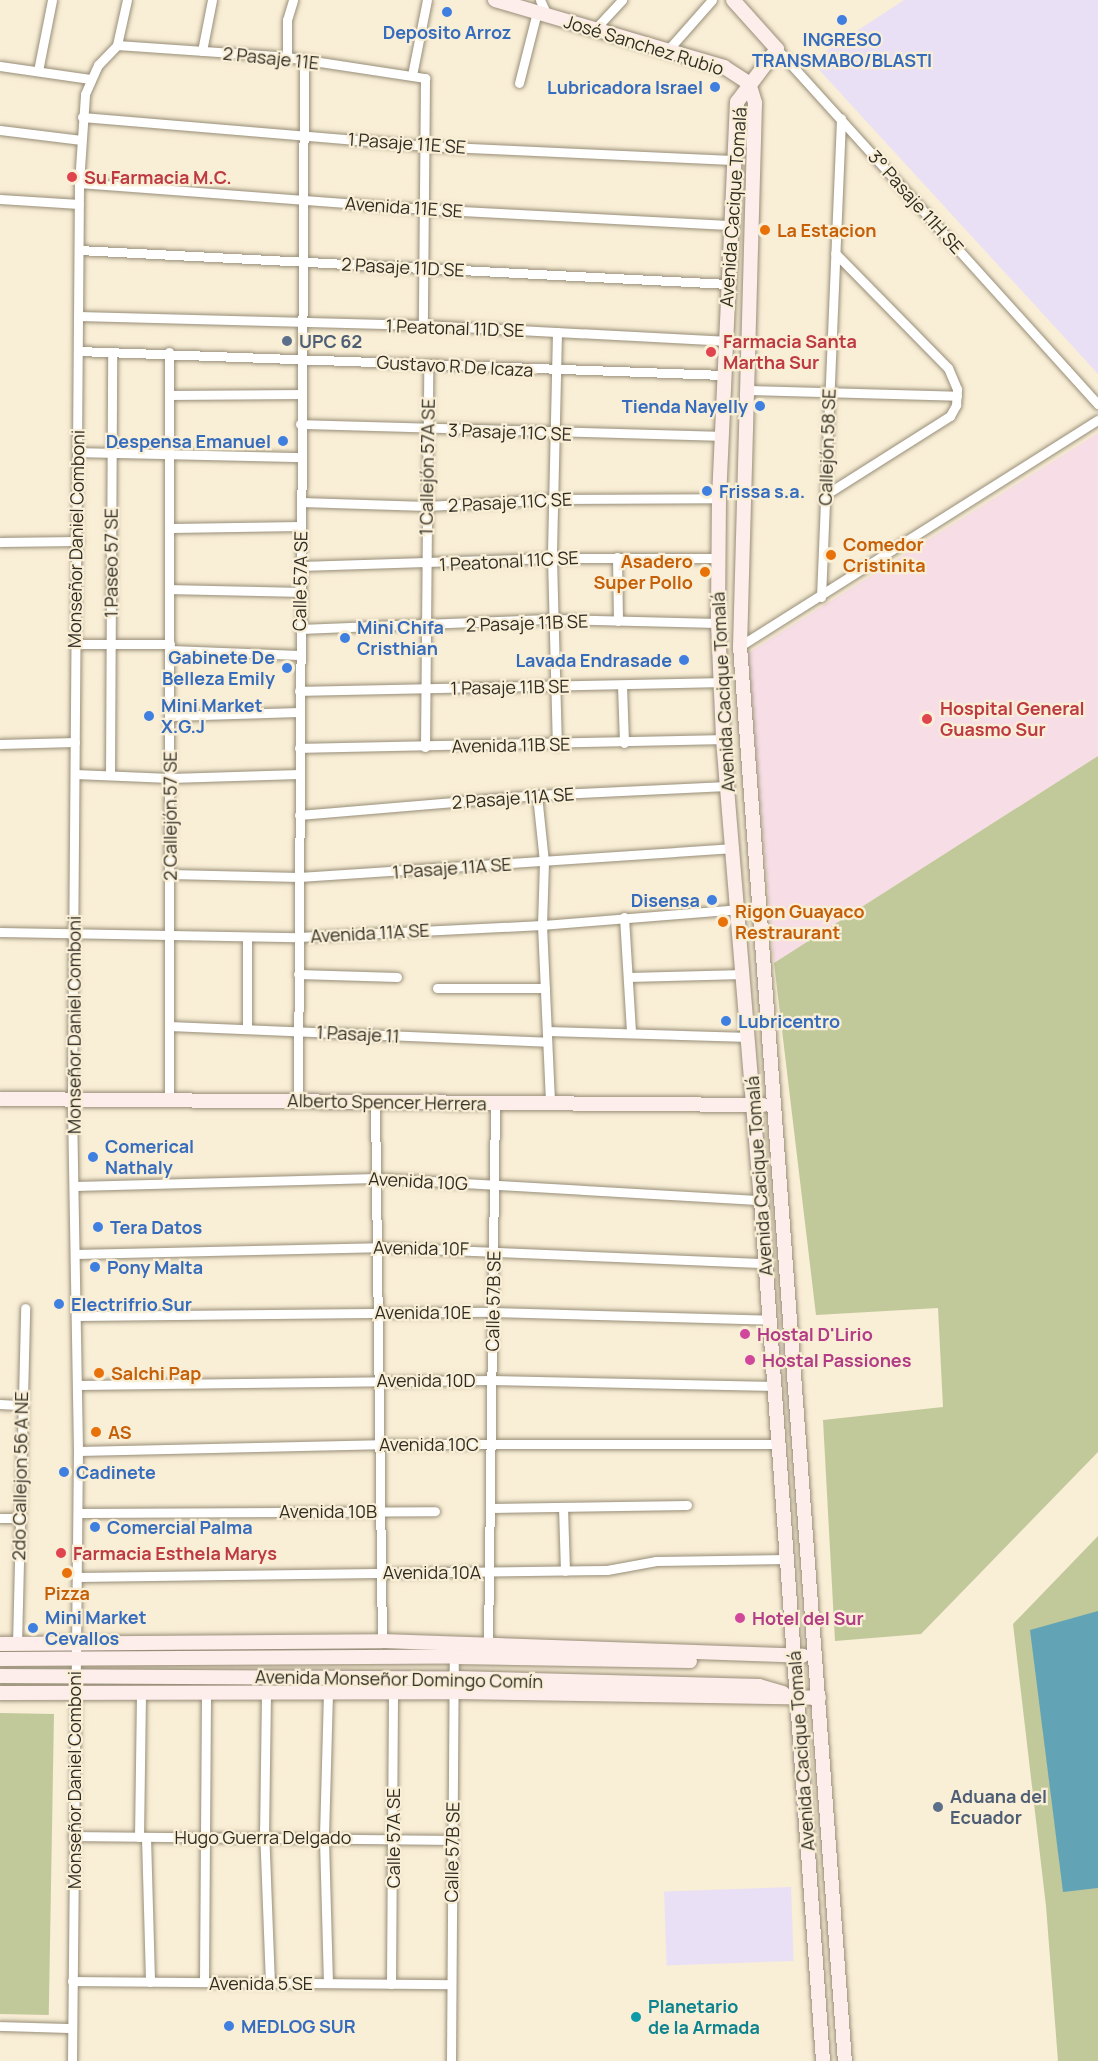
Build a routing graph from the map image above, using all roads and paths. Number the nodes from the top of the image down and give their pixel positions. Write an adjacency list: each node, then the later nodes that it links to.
1 (52, 0): 19 (street)
2 (127, 0): 12 (street, Monseñor Daniel Comboni)
3 (212, 0): 14 (street)
4 (293, 0): 16 (street)
5 (427, 0): 20 (street)
6 (495, 0): 10 (main road, José Sanchez Rubio)
7 (622, 0): 11 (street)
8 (712, 0): 15 (street)
9 (733, 0): 13 (main road, 3° Pasaje 11H SE)
10 (541, 9): 11 (main road, José Sanchez Rubio); 22 (street)
11 (595, 29): 15 (main road, José Sanchez Rubio)
12 (117, 45): 14 (street, 2 Pasaje 11E); 21 (street, Monseñor Daniel Comboni)
13 (777, 48): 23 (main road); 25 (street, 3° Pasaje 11H SE)
14 (202, 51): 16 (street, 2 Pasaje 11E)
15 (667, 51): 23 (main road, José Sanchez Rubio)
16 (287, 57): 17 (street, 2 Pasaje 11E)
17 (304, 60): 20 (street, 2 Pasaje 11E); 27 (street, Calle 57A SE)
18 (0, 66): 19 (street)
19 (38, 70): 21 (street)
20 (412, 75): 29 (street, 2 Pasaje 11E)
21 (90, 80): 24 (street, Monseñor Daniel Comboni)
22 (519, 83)
23 (749, 83): 30 (main road, Avenida Cacique Tomalá); 54 (main road, Avenida Cacique Tomalá)
24 (82, 117): 27 (street, 1 Pasaje 11E SE); 28 (street, Monseñor Daniel Comboni)
25 (841, 118): 38 (street, Callejón 58 SE); 59 (street, 3° Pasaje 11H SE)
26 (0, 130): 28 (street)
27 (302, 135): 29 (street, 1 Pasaje 11E SE); 33 (street, Calle 57A SE)
28 (81, 140): 31 (street, Monseñor Daniel Comboni)
29 (425, 146): 30 (street, 1 Pasaje 11E SE); 35 (street)
30 (733, 160): 36 (main road, Avenida Cacique Tomalá)
31 (79, 183): 33 (street, Avenida 11E SE); 34 (street, Monseñor Daniel Comboni)
32 (0, 199): 34 (street)
33 (301, 199): 35 (street, Avenida 11E SE); 39 (street, Calle 57A SE)
34 (79, 204): 37 (street, Monseñor Daniel Comboni)
35 (423, 209): 36 (street, Avenida 11E SE); 40 (street)
36 (729, 225): 41 (main road, Avenida Cacique Tomalá)
37 (79, 250): 39 (street, 2 Pasaje 11D SE); 42 (street, Monseñor Daniel Comboni)
38 (835, 253): 55 (street, Callejón 58 SE); 58 (street)
39 (301, 262): 40 (street, 2 Pasaje 11D SE); 43 (street, Calle 57A SE)
40 (423, 268): 41 (street, 2 Pasaje 11D SE); 44 (street)
41 (727, 284): 46 (main road, Avenida Cacique Tomalá)
42 (78, 316): 43 (street, 1 Peatonal 11D SE); 47 (street, Monseñor Daniel Comboni)
43 (301, 324): 44 (street, 1 Peatonal 11D SE); 50 (street, Calle 57A SE)
44 (423, 325): 45 (street, 1 Peatonal 11D SE)
45 (557, 333): 46 (street, 1 Peatonal 11D SE); 52 (street)
46 (725, 341): 53 (main road, Avenida Cacique Tomalá)
47 (78, 351): 48 (street, Gustavo R De Icaza); 65 (street, Monseñor Daniel Comboni)
48 (112, 352): 49 (street, Gustavo R De Icaza); 66 (street, 1 Paseo 57 SE)
49 (169, 352): 50 (street, Gustavo R De Icaza); 57 (street, 2 Callejón 57 SE)
50 (300, 357): 51 (street, Gustavo R De Icaza); 56 (street, Calle 57A SE)
51 (428, 366): 52 (street, Gustavo R De Icaza); 62 (street, 1 Callejón 57A SE)
52 (557, 370): 53 (street, Gustavo R De Icaza); 63 (street)
53 (724, 375): 64 (main road, Avenida Cacique Tomalá)
54 (748, 390): 55 (street); 93 (main road, Avenida Cacique Tomalá)
55 (829, 390): 58 (street); 69 (street, Callejón 58 SE)
56 (300, 394): 57 (street); 61 (street, Calle 57A SE)
57 (171, 395): 67 (street, 2 Callejón 57 SE)
58 (957, 396): 69 (street)
59 (1098, 404)
60 (1098, 420): 85 (street)
61 (300, 424): 62 (street, 3 Pasaje 11C SE); 68 (street, Calle 57A SE)
62 (428, 429): 63 (street, 3 Pasaje 11C SE); 73 (street, 1 Callejón 57A SE)
63 (557, 434): 64 (street, 3 Pasaje 11C SE); 71 (street)
64 (721, 436): 70 (main road, Avenida Cacique Tomalá)
65 (78, 452): 66 (street); 76 (street, Monseñor Daniel Comboni)
66 (110, 453): 67 (street); 92 (street, 1 Paseo 57 SE)
67 (171, 454): 68 (street); 75 (street, 2 Callejón 57 SE)
68 (300, 457): 72 (street, Calle 57A SE)
69 (825, 495): 85 (street, Callejón 58 SE)
70 (719, 498): 71 (street, 2 Pasaje 11C SE); 80 (main road, Avenida Cacique Tomalá)
71 (554, 499): 73 (street, 2 Pasaje 11C SE); 79 (street)
72 (301, 502): 73 (street, 2 Pasaje 11C SE); 74 (street, Calle 57A SE)
73 (427, 506): 81 (street, 1 Callejón 57A SE)
74 (301, 526): 75 (street); 82 (street, Calle 57A SE)
75 (171, 528): 83 (street, 2 Callejón 57 SE)
76 (78, 541): 77 (street); 91 (street, Monseñor Daniel Comboni)
77 (0, 542)
78 (618, 557): 79 (street, 1 Peatonal 11C SE); 80 (street, 1 Peatonal 11C SE); 87 (street)
79 (552, 558): 81 (street, 1 Peatonal 11C SE); 86 (street)
80 (718, 558): 88 (main road, Avenida Cacique Tomalá)
81 (426, 565): 82 (street, 1 Peatonal 11C SE); 89 (street, 1 Callejón 57A SE)
82 (300, 566): 84 (street, Calle 57A SE)
83 (170, 589): 84 (street); 94 (street, 2 Callejón 57 SE)
84 (300, 592): 90 (street, Calle 57A SE)
85 (821, 597): 93 (street)
86 (554, 619): 87 (street, 2 Pasaje 11B SE); 89 (street, 2 Pasaje 11B SE); 98 (street)
87 (618, 621): 88 (street, 2 Pasaje 11B SE)
88 (718, 623): 96 (main road, Avenida Cacique Tomalá)
89 (426, 627): 90 (street, 2 Pasaje 11B SE); 99 (street, 1 Callejón 57A SE)
90 (300, 629): 95 (street, Calle 57A SE)
91 (75, 644): 92 (street); 104 (street, Monseñor Daniel Comboni)
92 (111, 644): 94 (street); 112 (street, 1 Paseo 57 SE)
93 (740, 646): 150 (main road, Avenida Cacique Tomalá)
94 (170, 647): 95 (street); 102 (street, 2 Callejón 57 SE)
95 (299, 655): 100 (street, Calle 57A SE)
96 (721, 682): 97 (street, 1 Pasaje 11B SE); 103 (main road, Avenida Cacique Tomalá)
97 (622, 685): 98 (street, 1 Pasaje 11B SE); 105 (street)
98 (557, 686): 99 (street, 1 Pasaje 11B SE); 107 (street)
99 (425, 688): 100 (street, 1 Pasaje 11B SE); 108 (street, 1 Callejón 57A SE)
100 (299, 691): 101 (street, Calle 57A SE)
101 (299, 712): 102 (street); 109 (street, Calle 57A SE)
102 (170, 716): 113 (street, 2 Callejón 57 SE)
103 (723, 739): 105 (street, Avenida 11B SE); 114 (main road, Avenida Cacique Tomalá)
104 (75, 742): 106 (street); 110 (street, Monseñor Daniel Comboni)
105 (624, 743): 107 (street, Avenida 11B SE)
106 (0, 744)
107 (557, 745): 108 (street, Avenida 11B SE)
108 (425, 747): 109 (street, Avenida 11B SE)
109 (299, 748): 111 (street, Calle 57A SE)
110 (75, 774): 112 (street); 125 (street, Monseñor Daniel Comboni)
111 (299, 774): 113 (street); 116 (street, Calle 57A SE)
112 (110, 775): 113 (street)
113 (170, 778): 119 (street, 2 Callejón 57 SE)
114 (727, 786): 115 (street, 2 Pasaje 11A SE); 117 (main road, Avenida Cacique Tomalá)
115 (537, 795): 116 (street, 2 Pasaje 11A SE); 118 (street)
116 (299, 815): 120 (street, Calle 57A SE)
117 (734, 848): 118 (street, 1 Pasaje 11A SE); 121 (main road, Avenida Cacique Tomalá)
118 (544, 862): 120 (street, 1 Pasaje 11A SE); 123 (street)
119 (170, 874): 120 (street, 1 Pasaje 11A SE); 126 (street, 2 Callejón 57 SE)
120 (299, 877): 128 (street, Calle 57A SE)
121 (739, 909): 122 (street, Avenida 11A SE); 130 (main road, Avenida Cacique Tomalá)
122 (624, 917): 123 (street, Avenida 11A SE); 132 (street)
123 (542, 925): 128 (street, Avenida 11A SE); 134 (street)
124 (0, 932): 125 (street, Avenida 11A SE)
125 (74, 935): 126 (street, Avenida 11A SE); 143 (street, Monseñor Daniel Comboni)
126 (170, 936): 127 (street, Avenida 11A SE); 135 (street, 2 Callejón 57 SE)
127 (247, 937): 128 (street, Avenida 11A SE); 136 (street)
128 (298, 937): 129 (street, Calle 57A SE)
129 (298, 974): 131 (street); 137 (street, Calle 57A SE)
130 (744, 974): 132 (street); 140 (main road, Avenida Cacique Tomalá)
131 (397, 977)
132 (628, 977): 139 (street)
133 (437, 988): 134 (street)
134 (545, 988): 138 (street)
135 (169, 1026): 136 (street, 1 Pasaje 11); 144 (street, 2 Callejón 57 SE)
136 (247, 1029): 137 (street, 1 Pasaje 11)
137 (298, 1031): 141 (street, 1 Pasaje 11); 145 (street, Calle 57A SE)
138 (547, 1031): 139 (street); 141 (street)
139 (631, 1033): 140 (street)
140 (749, 1036): 149 (main road, Avenida Cacique Tomalá)
141 (547, 1042): 148 (street)
142 (0, 1099): 143 (main road, Alberto Spencer Herrera)
143 (72, 1099): 144 (main road, Alberto Spencer Herrera); 153 (street, Monseñor Daniel Comboni)
144 (169, 1100): 145 (main road, Alberto Spencer Herrera)
145 (298, 1101): 146 (main road, Alberto Spencer Herrera)
146 (375, 1102): 147 (main road, Alberto Spencer Herrera); 151 (street)
147 (495, 1103): 148 (main road, Alberto Spencer Herrera); 152 (street, Calle 57B SE)
148 (550, 1104): 149 (main road, Alberto Spencer Herrera)
149 (754, 1105): 150 (main road, Alberto Spencer Herrera); 154 (main road, Avenida Cacique Tomalá)
150 (774, 1105): 194 (main road, Avenida Cacique Tomalá)
151 (376, 1178): 152 (street, Avenida 10G); 153 (street, Avenida 10G); 155 (street)
152 (494, 1184): 154 (street, Avenida 10G); 156 (street, Calle 57B SE)
153 (75, 1185): 157 (street, Monseñor Daniel Comboni)
154 (761, 1200): 158 (main road, Avenida Cacique Tomalá)
155 (377, 1247): 156 (street, Avenida 10F); 157 (street, Avenida 10F); 160 (street)
156 (493, 1250): 158 (street, Avenida 10F); 161 (street, Calle 57B SE)
157 (75, 1254): 162 (street, Monseñor Daniel Comboni)
158 (766, 1263): 163 (main road, Avenida Cacique Tomalá)
159 (25, 1308): 169 (street, 2do Callejon 56 A NE)
160 (378, 1312): 161 (street, Avenida 10E); 162 (street, Avenida 10E); 164 (street)
161 (492, 1312): 163 (street, Avenida 10E); 165 (street, Calle 57B SE)
162 (76, 1317): 166 (street, Monseñor Daniel Comboni)
163 (770, 1320): 167 (main road, Avenida Cacique Tomalá)
164 (379, 1380): 165 (street, Avenida 10D); 166 (street, Avenida 10D); 171 (street)
165 (491, 1380): 167 (street, Avenida 10D); 170 (street, Calle 57B SE)
166 (78, 1385): 173 (street, Monseñor Daniel Comboni)
167 (775, 1386): 172 (main road, Avenida Cacique Tomalá)
168 (0, 1404): 169 (street)
169 (22, 1405): 181 (street, 2do Callejon 56 A NE)
170 (491, 1443): 171 (street, Avenida 10C); 172 (street, Avenida 10C); 176 (street, Calle 57B SE)
171 (380, 1444): 173 (street, Avenida 10C); 177 (street)
172 (779, 1444): 182 (main road, Avenida Cacique Tomalá)
173 (78, 1451): 179 (street, Monseñor Daniel Comboni)
174 (687, 1505): 175 (street)
175 (563, 1507): 176 (street); 183 (street)
176 (490, 1508): 185 (street, Calle 57B SE)
177 (380, 1511): 178 (street, Avenida 10B); 179 (street, Avenida 10B); 184 (street)
178 (435, 1511)
179 (78, 1513): 186 (street, Monseñor Daniel Comboni)
180 (0, 1518): 181 (street)
181 (18, 1518): 189 (street, 2do Callejon 56 A NE)
182 (787, 1560): 183 (street, Avenida 10A); 193 (main road, Avenida Cacique Tomalá)
183 (565, 1571): 185 (street, Avenida 10A)
184 (381, 1572): 185 (street, Avenida 10A); 186 (street, Avenida 10A); 187 (street)
185 (489, 1572): 191 (street, Calle 57B SE)
186 (76, 1577): 190 (street, Monseñor Daniel Comboni)
187 (382, 1641): 190 (main road, Avenida Monseñor Domingo Comín); 192 (main road, Avenida Monseñor Domingo Comín)
188 (0, 1644): 189 (main road, Avenida Monseñor Domingo Comín)
189 (17, 1644): 190 (main road, Avenida Monseñor Domingo Comín)
190 (75, 1644): 196 (street, Monseñor Daniel Comboni)
191 (488, 1644): 192 (main road, Avenida Monseñor Domingo Comín); 193 (main road, Avenida Monseñor Domingo Comín)
192 (454, 1650): 193 (main road, Avenida Monseñor Domingo Comín); 196 (main road, Avenida Monseñor Domingo Comín); 199 (street, Calle 57B SE)
193 (794, 1656): 194 (main road, Avenida Monseñor Domingo Comín); 207 (main road, Avenida Cacique Tomalá)
194 (814, 1656): 208 (main road, Avenida Cacique Tomalá)
195 (0, 1659): 196 (main road, Avenida Monseñor Domingo Comín)
196 (75, 1659): 197 (street, Monseñor Daniel Comboni)
197 (75, 1675): 198 (main road, Avenida Monseñor Domingo Comín); 199 (main road, Avenida Monseñor Domingo Comín); 204 (street, Monseñor Daniel Comboni)
198 (0, 1676)
199 (455, 1685): 200 (main road, Avenida Monseñor Domingo Comín); 207 (main road, Avenida Monseñor Domingo Comín); 215 (street, Calle 57B SE)
200 (393, 1692): 202 (main road, Avenida Monseñor Domingo Comín); 214 (street, Calle 57A SE)
201 (266, 1693): 202 (main road, Avenida Monseñor Domingo Comín); 206 (main road, Avenida Monseñor Domingo Comín); 213 (street)
202 (328, 1693): 210 (street)
203 (0, 1694): 204 (main road, Avenida Monseñor Domingo Comín)
204 (75, 1694): 205 (main road, Avenida Monseñor Domingo Comín); 209 (street, Monseñor Daniel Comboni)
205 (141, 1694): 206 (main road, Avenida Monseñor Domingo Comín); 211 (street)
206 (206, 1694): 212 (street)
207 (797, 1698): 208 (main road, Avenida Monseñor Domingo Comín); 227 (main road, Avenida Cacique Tomalá)
208 (819, 1698): 228 (main road, Avenida Cacique Tomalá)
209 (74, 1836): 211 (street, Hugo Guerra Delgado); 216 (street, Monseñor Daniel Comboni)
210 (324, 1836): 213 (street, Hugo Guerra Delgado); 214 (street, Hugo Guerra Delgado); 220 (street)
211 (143, 1837): 212 (street, Hugo Guerra Delgado); 217 (street)
212 (206, 1837): 213 (street, Hugo Guerra Delgado); 218 (street)
213 (265, 1837): 219 (street)
214 (394, 1839): 215 (street, Hugo Guerra Delgado); 221 (street, Calle 57A SE)
215 (452, 1840): 222 (street, Calle 57B SE)
216 (72, 1981): 217 (street, Avenida 5 SE); 224 (street, Monseñor Daniel Comboni)
217 (150, 1982): 218 (street, Avenida 5 SE)
218 (204, 1982): 219 (street, Avenida 5 SE)
219 (270, 1983): 220 (street, Avenida 5 SE)
220 (328, 1983): 221 (street, Avenida 5 SE)
221 (391, 1984): 222 (street, Avenida 5 SE)
222 (451, 1984): 226 (street, Calle 57B SE)
223 (0, 2026): 224 (street)
224 (72, 2028): 225 (street, Monseñor Daniel Comboni)
225 (72, 2061)
226 (451, 2061)
227 (823, 2061)
228 (845, 2061)

